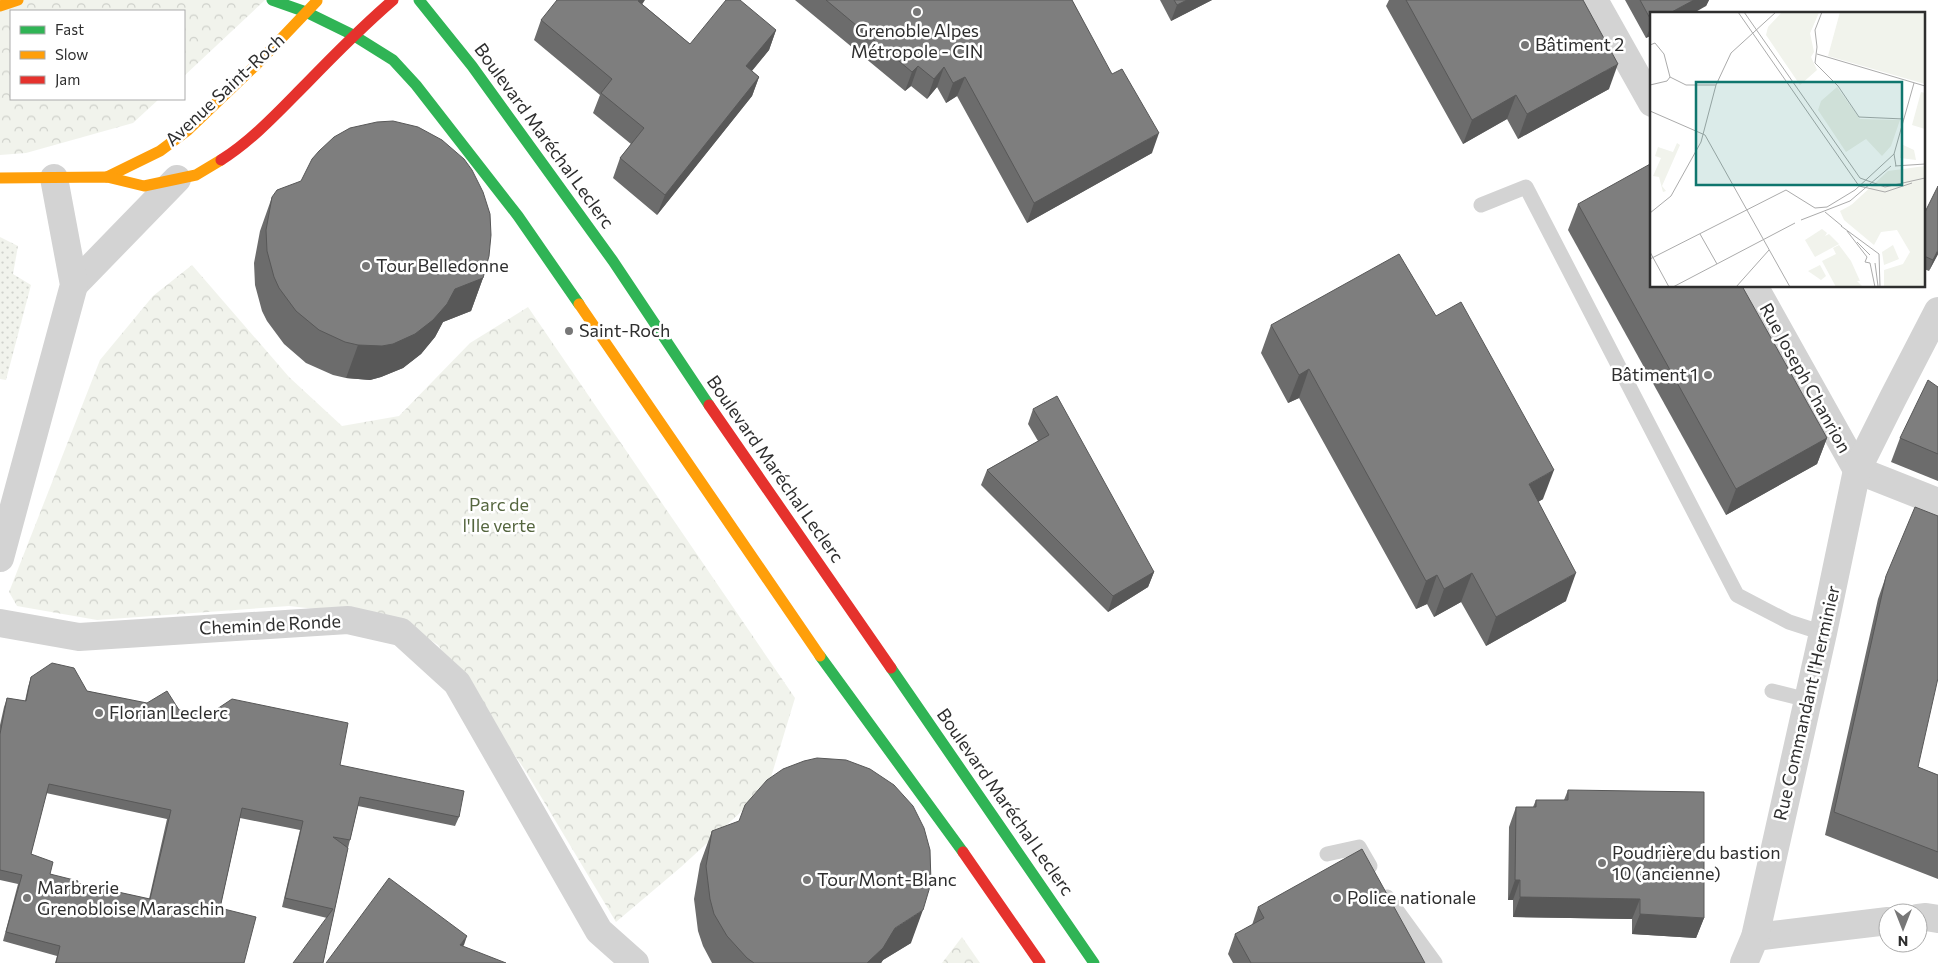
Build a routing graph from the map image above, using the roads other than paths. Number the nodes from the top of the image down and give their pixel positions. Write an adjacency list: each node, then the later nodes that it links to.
1 (18, 0): 7 (main road)
2 (272, 0): 8 (main road)
3 (318, 0): 8 (main road, Avenue Saint-Roch)
4 (392, 0): 9 (main road)
5 (419, 0): 31 (main road, Boulevard Maréchal Leclerc)
6 (1594, 0): 10 (street)
7 (0, 6)
8 (306, 12): 9 (main road); 11 (main road, Avenue Saint-Roch)
9 (353, 35): 14 (main road); 30 (main road)
10 (1650, 99)
11 (107, 176): 13 (main road); 14 (main road)
12 (0, 178): 13 (main road)
13 (54, 178): 16 (street)
14 (177, 179): 16 (street)
15 (1481, 205): 23 (lane)
16 (74, 285): 21 (street)
17 (1755, 288): 19 (street, Rue Joseph Chanrion)
18 (1938, 311): 19 (street, Rue Commandant l'Herminier)
19 (1857, 470): 20 (street); 23 (street, Rue Commandant l'Herminier)
20 (1938, 502)
21 (0, 558)
22 (0, 623): 29 (street, Chemin de Ronde)
23 (1823, 632): 25 (street, Rue Commandant l'Herminier)
24 (1772, 691): 25 (lane)
25 (1808, 700): 28 (street, Rue Commandant l'Herminier)
26 (1328, 854): 32 (lane)
27 (1878, 923): 28 (street)
28 (1754, 937): 33 (street, Rue Commandant l'Herminier)
29 (635, 963)
30 (1040, 963)
31 (1094, 963)
32 (1434, 963)
33 (1744, 963)

